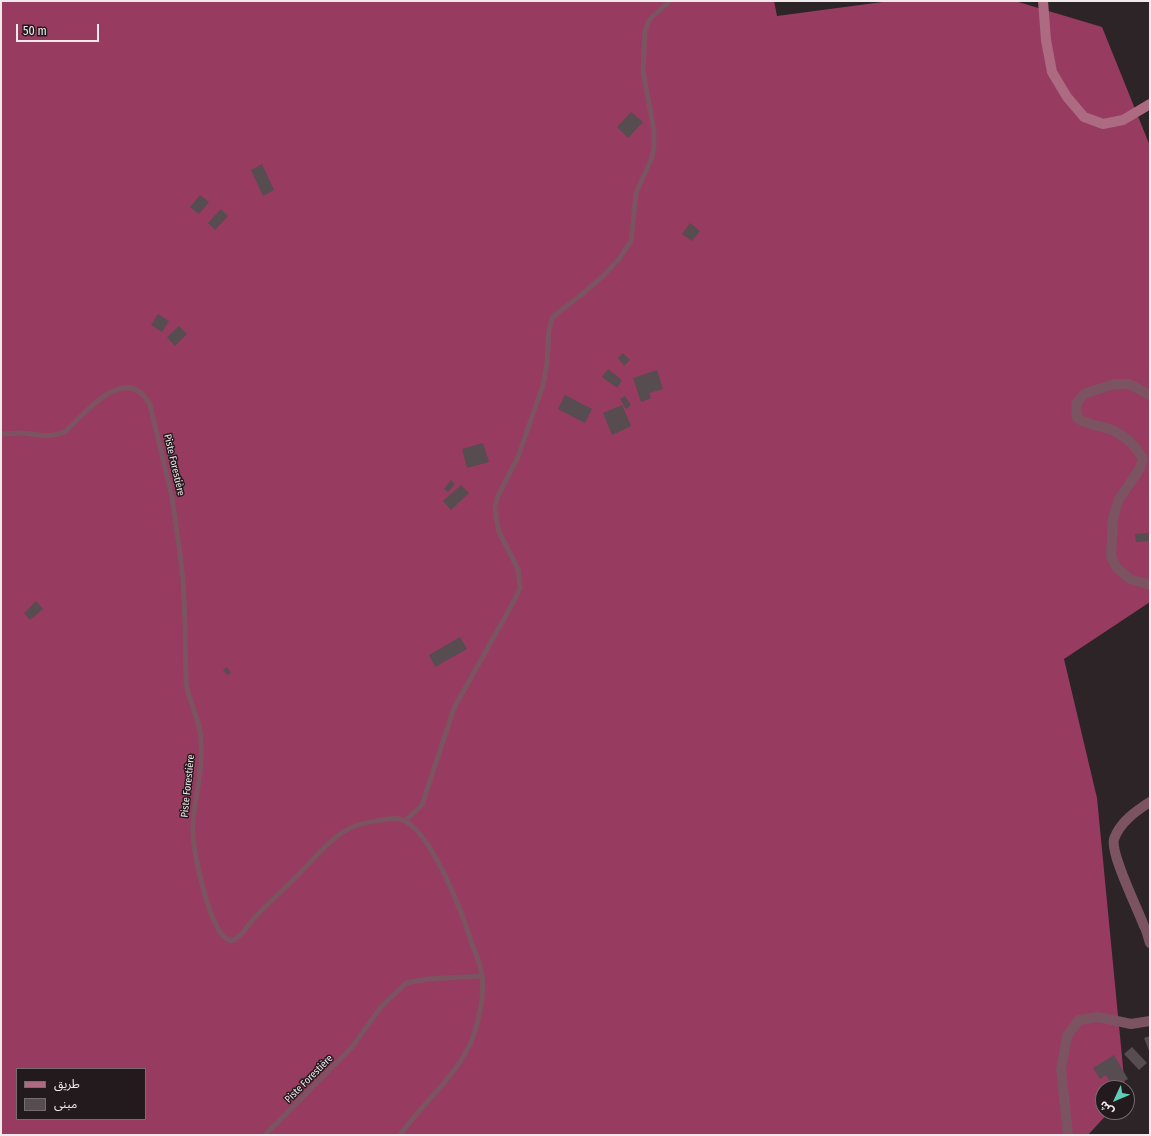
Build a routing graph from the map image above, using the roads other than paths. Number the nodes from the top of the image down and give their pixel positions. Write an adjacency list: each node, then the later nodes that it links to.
1 (670, 1): 8 (lane)
2 (1043, 1): 3 (main road)
3 (1150, 104)
4 (1150, 395): 6 (street)
5 (1, 434): 8 (lane, Piste Forestière)
6 (1150, 585)
7 (1150, 802): 9 (street)
8 (405, 821): 10 (lane)
9 (1150, 943)
10 (482, 976): 12 (lane, Piste Forestière); 13 (lane)
11 (1150, 1021): 14 (street)
12 (265, 1135)
13 (400, 1135)
14 (1068, 1135)

